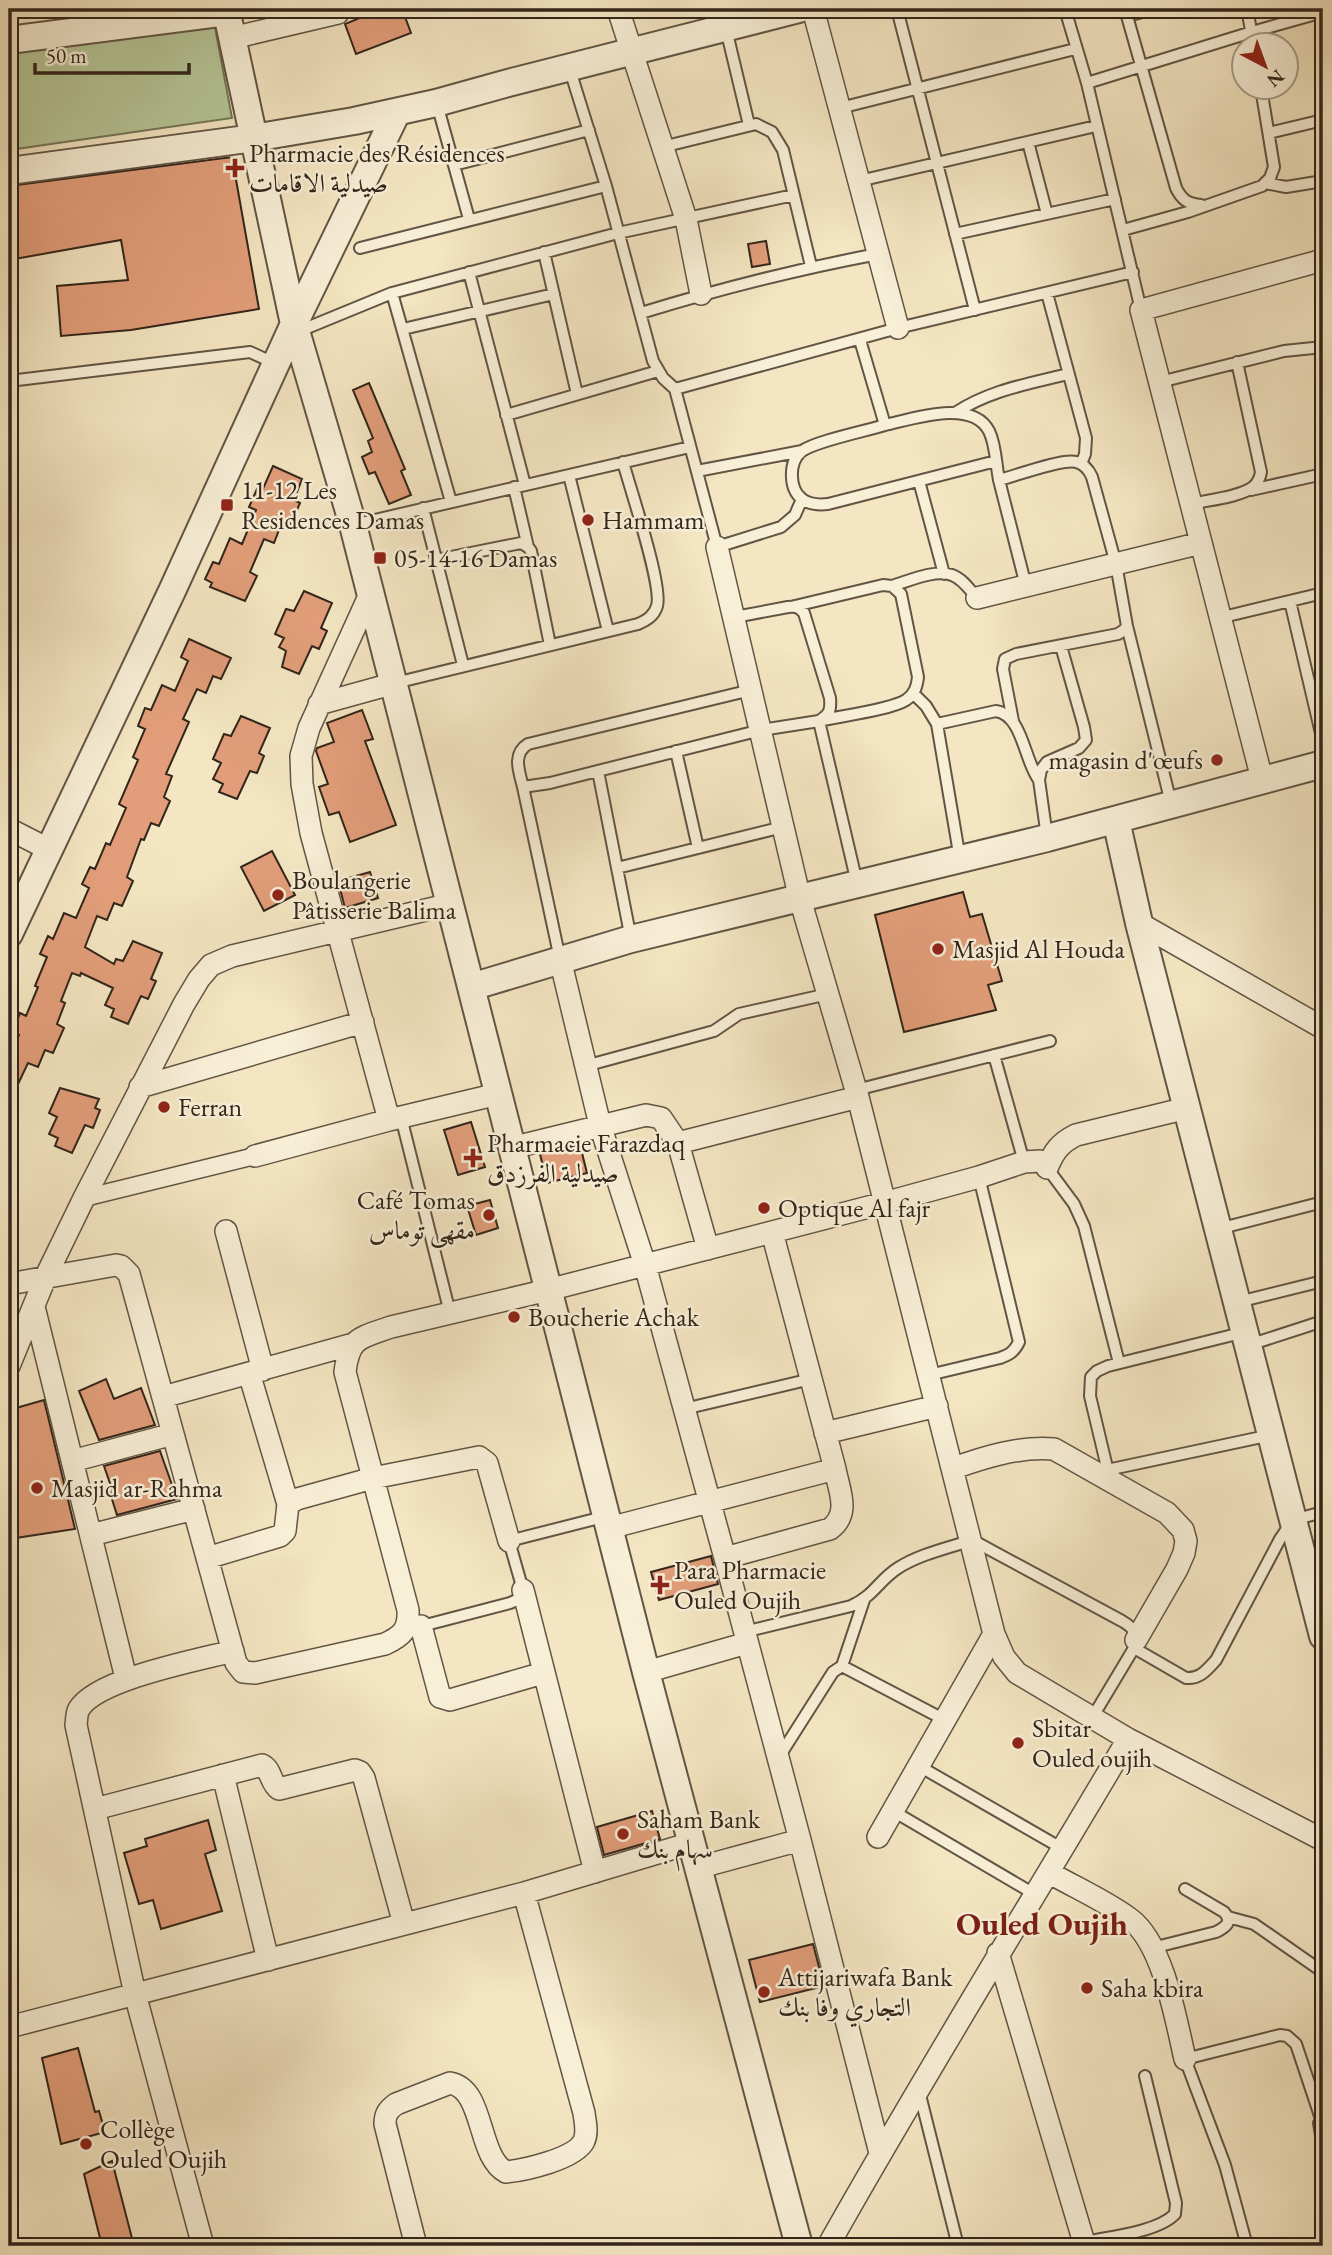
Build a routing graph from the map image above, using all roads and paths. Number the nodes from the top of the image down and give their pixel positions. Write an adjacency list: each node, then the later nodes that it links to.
1 (618, 9): 17 (street)
2 (799, 9): 12 (street)
3 (813, 9): 24 (street)
4 (897, 9): 21 (lane)
5 (1065, 9): 16 (lane)
6 (1154, 9): 9 (lane)
7 (1247, 9): 13 (lane)
8 (344, 10): 11 (street)
9 (1126, 12): 18 (lane)
10 (1323, 15): 13 (lane)
11 (228, 20): 15 (street); 31 (street)
12 (726, 27): 17 (street); 27 (lane)
13 (1252, 32)
14 (1230, 39): 18 (lane)
15 (9, 40)
16 (1075, 49): 20 (lane); 21 (lane)
17 (631, 51): 19 (street); 33 (street)
18 (1143, 66): 20 (lane); 43 (lane)
19 (569, 67): 23 (street); 29 (lane)
20 (1087, 83): 28 (lane)
21 (916, 88): 24 (lane); 34 (lane)
22 (1263, 102): 30 (lane)
23 (436, 103): 25 (street); 35 (lane)
24 (840, 108): 37 (street)
25 (397, 112): 31 (street); 65 (street)
26 (1323, 120): 30 (lane)
27 (749, 125): 33 (lane); 41 (lane)
28 (1096, 125): 32 (lane); 42 (lane)
29 (589, 130): 35 (lane); 40 (lane)
30 (1269, 133): 39 (lane)
31 (254, 138): 36 (street); 65 (street)
32 (1028, 142): 34 (lane); 44 (lane)
33 (662, 146): 46 (street)
34 (936, 164): 37 (lane); 49 (lane)
35 (454, 165): 45 (lane)
36 (9, 172)
37 (859, 181): 52 (street)
38 (1323, 181): 39 (lane)
39 (1265, 183): 43 (lane)
40 (606, 186): 45 (lane); 48 (lane)
41 (794, 195): 46 (lane); 54 (lane)
42 (1115, 199): 44 (lane); 47 (lane)
43 (1204, 205): 47 (lane)
44 (1048, 214): 49 (lane)
45 (469, 219): 50 (lane)
46 (686, 219): 48 (lane); 60 (street)
47 (1123, 230): 56 (lane)
48 (618, 233): 51 (lane); 64 (lane)
49 (955, 234): 61 (lane)
50 (360, 248)
51 (544, 252): 55 (lane); 59 (lane)
52 (878, 254): 54 (lane); 66 (street)
53 (1323, 260): 62 (street)
54 (811, 266): 60 (lane)
55 (469, 272): 57 (lane); 63 (lane)
56 (1133, 272): 58 (lane); 62 (lane)
57 (392, 293): 65 (lane); 67 (lane)
58 (1047, 293): 61 (lane); 73 (lane)
59 (554, 294): 63 (lane); 77 (lane)
60 (701, 294): 64 (lane)
61 (975, 310): 66 (lane)
62 (1141, 310): 75 (street)
63 (479, 311): 67 (lane); 79 (lane)
64 (640, 313): 72 (lane)
65 (295, 328): 71 (street); 97 (street)
66 (898, 328): 68 (lane)
67 (403, 329): 94 (lane)
68 (860, 340): 76 (lane); 80 (lane)
69 (1323, 346): 70 (lane)
70 (1237, 362): 75 (lane); 92 (lane)
71 (276, 364): 74 (lane); 141 (street)
72 (658, 371): 76 (lane); 77 (lane)
73 (1068, 374): 78 (lane); 85 (lane)
74 (9, 381)
75 (1160, 382): 95 (street)
76 (675, 389): 81 (lane)
77 (577, 394): 79 (lane)
78 (955, 413): 80 (lane); 83 (lane)
79 (506, 415): 91 (lane)
80 (885, 425): 82 (lane)
81 (690, 447): 84 (lane); 86 (lane)
82 (802, 451): 86 (lane); 93 (lane)
83 (996, 461): 89 (lane); 90 (lane)
84 (623, 462): 88 (lane); 114 (lane)
85 (1082, 464): 89 (lane); 102 (lane)
86 (697, 471): 100 (lane)
87 (1323, 474): 92 (lane)
88 (569, 475): 91 (lane); 114 (lane)
89 (999, 480): 105 (lane)
90 (919, 481): 93 (lane); 103 (lane)
91 (519, 486): 94 (lane); 99 (lane)
92 (1243, 492): 95 (lane)
93 (802, 499): 100 (lane)
94 (451, 502): 96 (lane)
95 (1191, 504): 98 (street)
96 (423, 508): 97 (lane); 101 (lane)
97 (353, 525): 107 (street)
98 (1201, 543): 102 (street); 112 (street)
99 (528, 547): 101 (lane); 115 (lane)
100 (717, 547): 111 (street)
101 (436, 561): 117 (lane)
102 (1116, 564): 105 (street); 113 (lane)
103 (944, 574): 104 (lane); 108 (lane)
104 (892, 586): 110 (lane); 122 (lane)
105 (1026, 586): 108 (street)
106 (1323, 593): 109 (lane)
107 (370, 594): 119 (street); 123 (street)
108 (978, 598)
109 (1290, 601): 112 (lane); 120 (lane)
110 (795, 606): 111 (lane); 124 (lane)
111 (735, 617): 121 (street)
112 (1219, 618): 132 (street)
113 (1126, 626): 116 (lane); 135 (lane)
114 (608, 631): 115 (lane)
115 (550, 645): 117 (lane)
116 (1060, 646): 125 (lane); 133 (lane)
117 (463, 665): 119 (lane)
118 (1323, 681): 120 (lane)
119 (395, 683): 123 (street); 146 (street)
120 (1310, 684): 128 (lane)
121 (751, 690): 127 (street); 134 (lane)
122 (913, 693): 124 (lane); 126 (lane)
123 (319, 704): 148 (street)
124 (819, 720): 127 (lane); 144 (lane)
125 (1013, 721): 126 (lane); 133 (lane)
126 (937, 724): 142 (lane)
127 (761, 730): 129 (lane); 137 (street)
128 (1323, 742)
129 (676, 751): 131 (lane); 140 (lane)
130 (1323, 764): 132 (street)
131 (598, 771): 134 (lane); 143 (lane)
132 (1262, 779): 135 (street)
133 (1039, 780): 139 (lane)
134 (523, 787): 151 (lane)
135 (1171, 805): 136 (street)
136 (1116, 820): 139 (street); 147 (street)
137 (783, 827): 140 (lane); 145 (street)
138 (9, 830): 141 (street)
139 (1047, 838): 142 (street)
140 (698, 848): 143 (lane)
141 (48, 849): 149 (street)
142 (960, 859): 144 (street)
143 (617, 868): 150 (lane)
144 (858, 885): 145 (street)
145 (800, 899): 150 (street); 153 (street)
146 (451, 904): 148 (street); 152 (street)
147 (1139, 923): 155 (street); 162 (street)
148 (337, 931): 154 (street); 159 (street)
149 (9, 934)
150 (631, 939): 151 (street)
151 (560, 959): 152 (street); 158 (street)
152 (471, 987): 160 (street)
153 (828, 993): 158 (lane); 161 (street)
154 (363, 1022): 159 (street); 163 (street)
155 (1323, 1028)
156 (1050, 1041): 157 (lane)
157 (994, 1055): 161 (lane); 168 (lane)
158 (586, 1066): 164 (street)
159 (140, 1087): 170 (street)
160 (498, 1094): 163 (street); 166 (street)
161 (857, 1094): 165 (street); 172 (street)
162 (1186, 1108): 168 (street); 173 (street)
163 (395, 1118): 167 (street); 184 (lane)
164 (600, 1125): 165 (street); 166 (street); 177 (street)
165 (678, 1143): 176 (street)
166 (512, 1148): 181 (street)
167 (255, 1156): 170 (street)
168 (1037, 1164): 169 (street); 188 (lane)
169 (979, 1177): 172 (street); 191 (lane)
170 (84, 1198): 178 (street)
171 (1323, 1202): 173 (lane)
172 (884, 1203): 175 (street); 191 (street)
173 (1218, 1228): 182 (street)
174 (226, 1231): 190 (street)
175 (772, 1232): 176 (street); 192 (street)
176 (708, 1249): 177 (street)
177 (645, 1265): 181 (street); 195 (street)
178 (46, 1276): 180 (street); 183 (street); 193 (street)
179 (1323, 1281): 182 (lane)
180 (9, 1284)
181 (548, 1290): 184 (street); 209 (street)
182 (1237, 1302): 186 (street)
183 (34, 1307): 189 (street); 199 (street)
184 (450, 1313): 187 (street)
185 (1323, 1321): 186 (lane)
186 (1246, 1339): 188 (lane); 198 (street)
187 (353, 1344): 190 (street); 203 (street)
188 (1119, 1363): 202 (lane)
189 (9, 1366)
190 (256, 1371): 193 (street); 205 (street)
191 (929, 1375): 194 (street)
192 (811, 1378): 195 (lane); 196 (street)
193 (163, 1397): 197 (street)
194 (937, 1406): 196 (street); 200 (street)
195 (684, 1409): 204 (street)
196 (825, 1433): 201 (street)
197 (173, 1434): 199 (street); 206 (street)
198 (1271, 1435): 202 (lane); 208 (street)
199 (72, 1461): 210 (street)
200 (954, 1468): 202 (street); 211 (street)
201 (835, 1469): 204 (street); 214 (street)
202 (1108, 1475): 222 (street)
203 (373, 1478): 205 (street); 212 (street); 218 (street)
204 (709, 1502): 209 (street); 214 (street)
205 (288, 1504): 213 (street)
206 (194, 1509): 210 (street); 213 (street)
207 (1323, 1512): 208 (lane)
208 (1293, 1520): 216 (street); 222 (lane)
209 (608, 1522): 212 (lane); 225 (street)
210 (91, 1535): 227 (street)
211 (972, 1540): 217 (lane); 219 (street); 222 (lane)
212 (509, 1541): 215 (lane)
213 (207, 1558): 223 (street)
214 (725, 1558): 221 (street)
215 (523, 1590): 218 (lane); 226 (street)
216 (1318, 1591): 220 (street)
217 (864, 1600): 221 (lane); 224 (lane)
218 (413, 1628): 223 (street); 226 (street)
219 (994, 1634): 228 (street); 229 (street)
220 (1323, 1636)
221 (746, 1638): 225 (street); 231 (street)
222 (1135, 1644): 228 (lane)
223 (233, 1651): 227 (street)
224 (842, 1666): 229 (lane); 231 (lane)
225 (646, 1672): 240 (street)
226 (543, 1673): 241 (street)
227 (126, 1678): 234 (street)
228 (1092, 1718): 230 (street)
229 (945, 1720): 232 (street)
230 (1128, 1739): 238 (street); 239 (street)
231 (778, 1758): 237 (street)
232 (919, 1766): 235 (street); 239 (lane)
233 (223, 1775): 234 (street); 247 (street); 250 (street)
234 (95, 1809): 252 (street)
235 (893, 1811): 236 (street); 245 (lane)
236 (878, 1837)
237 (800, 1840): 240 (street); 259 (street)
238 (1323, 1840)
239 (1063, 1849): 242 (street)
240 (694, 1856): 241 (street); 263 (street)
241 (595, 1872): 244 (street)
242 (1050, 1873): 245 (street); 248 (street)
243 (1185, 1889): 246 (lane)
244 (524, 1893): 247 (street); 262 (street)
245 (1036, 1895): 249 (street)
246 (1228, 1917): 248 (lane); 251 (lane)
247 (404, 1924): 250 (street)
248 (1152, 1948): 254 (street)
249 (998, 1953): 256 (street); 260 (street)
250 (268, 1960): 252 (street)
251 (1323, 1972)
252 (135, 1994): 253 (street); 261 (street)
253 (9, 2027)
254 (1185, 2059): 257 (lane); 266 (lane)
255 (1145, 2076): 260 (lane)
256 (918, 2089): 259 (street); 265 (lane)
257 (1322, 2118): 258 (lane)
258 (1323, 2148)
259 (880, 2153): 264 (street)
260 (1085, 2244)
261 (203, 2246)
262 (416, 2246)
263 (799, 2246)
264 (828, 2246)
265 (958, 2246)
266 (1247, 2246)

